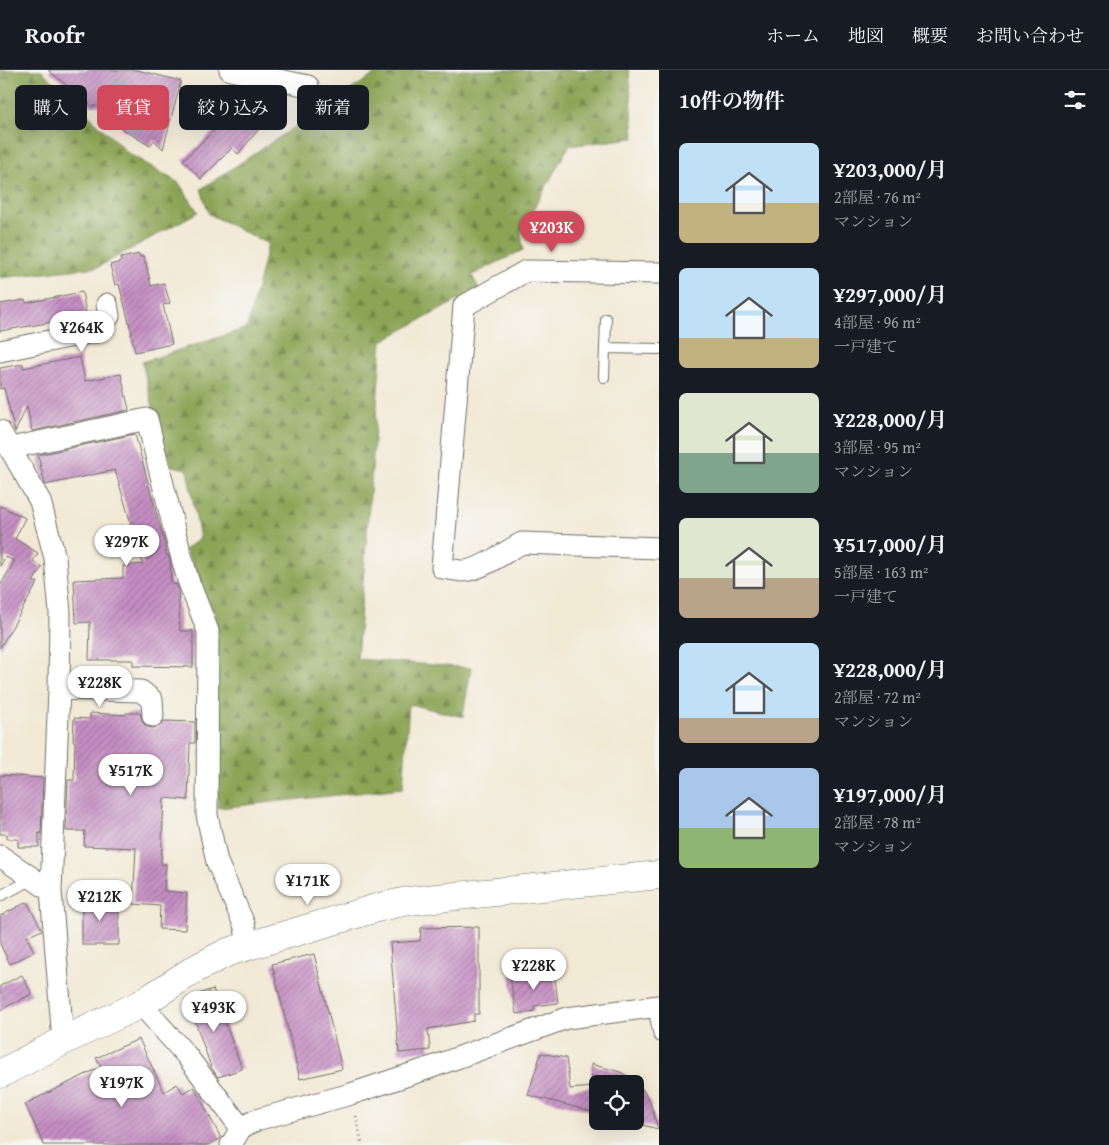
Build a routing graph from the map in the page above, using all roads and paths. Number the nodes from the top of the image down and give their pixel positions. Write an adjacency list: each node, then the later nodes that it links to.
1 (230, 70): 2 (street)
2 (303, 85)
3 (659, 274): 11 (street)
4 (107, 304): 8 (street)
5 (606, 319): 6 (lane)
6 (606, 348): 7 (lane); 9 (lane)
7 (659, 350)
8 (0, 351)
9 (604, 377)
10 (6, 440): 12 (street); 19 (street)
11 (659, 548)
12 (59, 689): 13 (street); 17 (street)
13 (153, 716)
14 (0, 856): 16 (street)
15 (659, 874): 19 (street)
16 (34, 879): 17 (street); 18 (lane)
17 (51, 891): 23 (street)
18 (0, 896)
19 (249, 946): 20 (street)
20 (141, 1004): 23 (street); 26 (street)
21 (656, 1006): 22 (lane); 25 (street)
22 (659, 1036)
23 (63, 1041): 24 (street)
24 (0, 1074)
25 (351, 1094): 26 (street); 27 (path)
26 (236, 1136)
27 (362, 1145)

